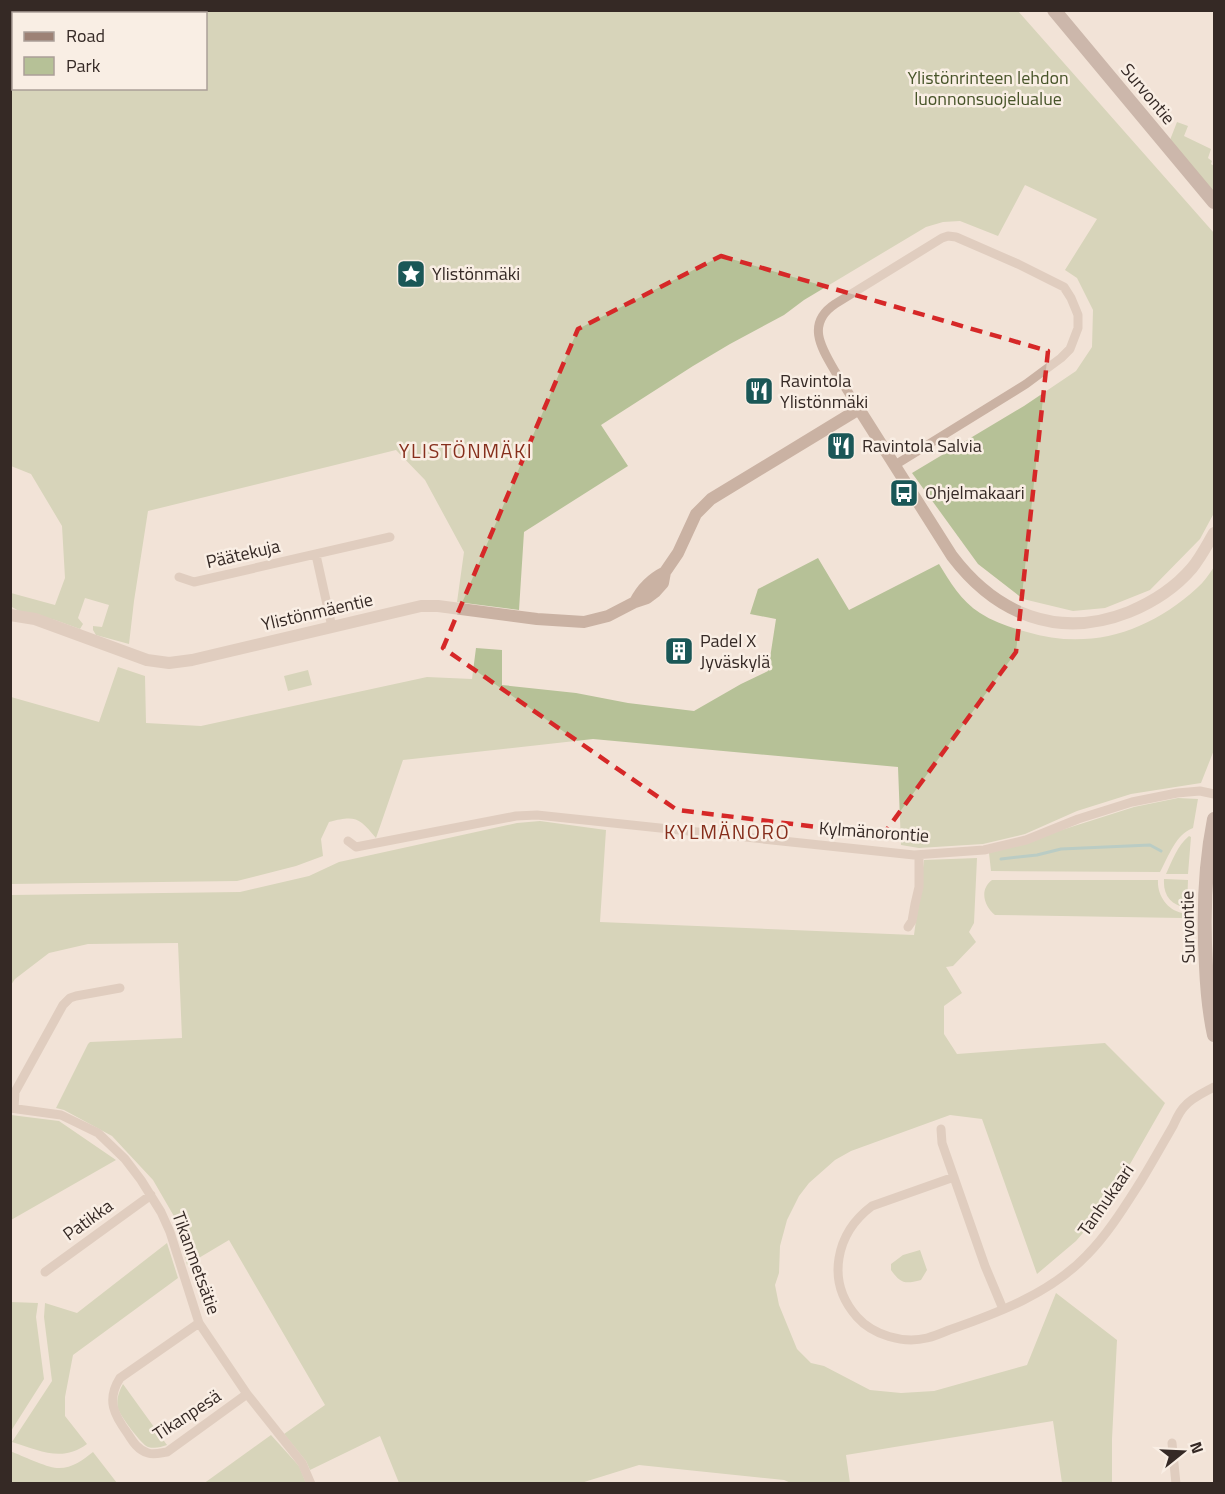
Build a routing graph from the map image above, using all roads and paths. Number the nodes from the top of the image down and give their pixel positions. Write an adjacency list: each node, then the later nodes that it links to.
1 (1054, 10): 2 (main road, Survontie)
2 (1215, 201)
3 (859, 409): 4 (street); 4 (street); 10 (street, Ylistönmäentie)
4 (895, 465): 5 (street)
5 (1215, 533)
6 (390, 537): 7 (street, Päätekuja)
7 (316, 555): 8 (street, Päätekuja); 10 (street)
8 (179, 577)
9 (10, 615): 10 (street, Ylistönmäentie)
10 (332, 627)
11 (1215, 794): 14 (street, Kylmänorontie)
12 (1215, 819): 17 (main road, Survontie)
13 (348, 841): 14 (street, Kylmänorontie)
14 (919, 855): 15 (street)
15 (908, 927)
16 (120, 988): 19 (street)
17 (1215, 1035)
18 (1215, 1087): 24 (street, Tanhukaari)
19 (12, 1108): 22 (street, Tikanmetsätie)
20 (941, 1129): 21 (street)
21 (954, 1177): 24 (street); 24 (street, Tanhukaari)
22 (151, 1195): 23 (street, Patikka); 25 (street, Tikanmetsätie)
23 (45, 1272)
24 (1003, 1309)
25 (199, 1323): 26 (street, Tikanmetsätie); 26 (street, Tikanpesä)
26 (247, 1394): 28 (street, Tikanmetsätie)
27 (1172, 1443): 29 (street)
28 (311, 1484)
29 (1176, 1484)

